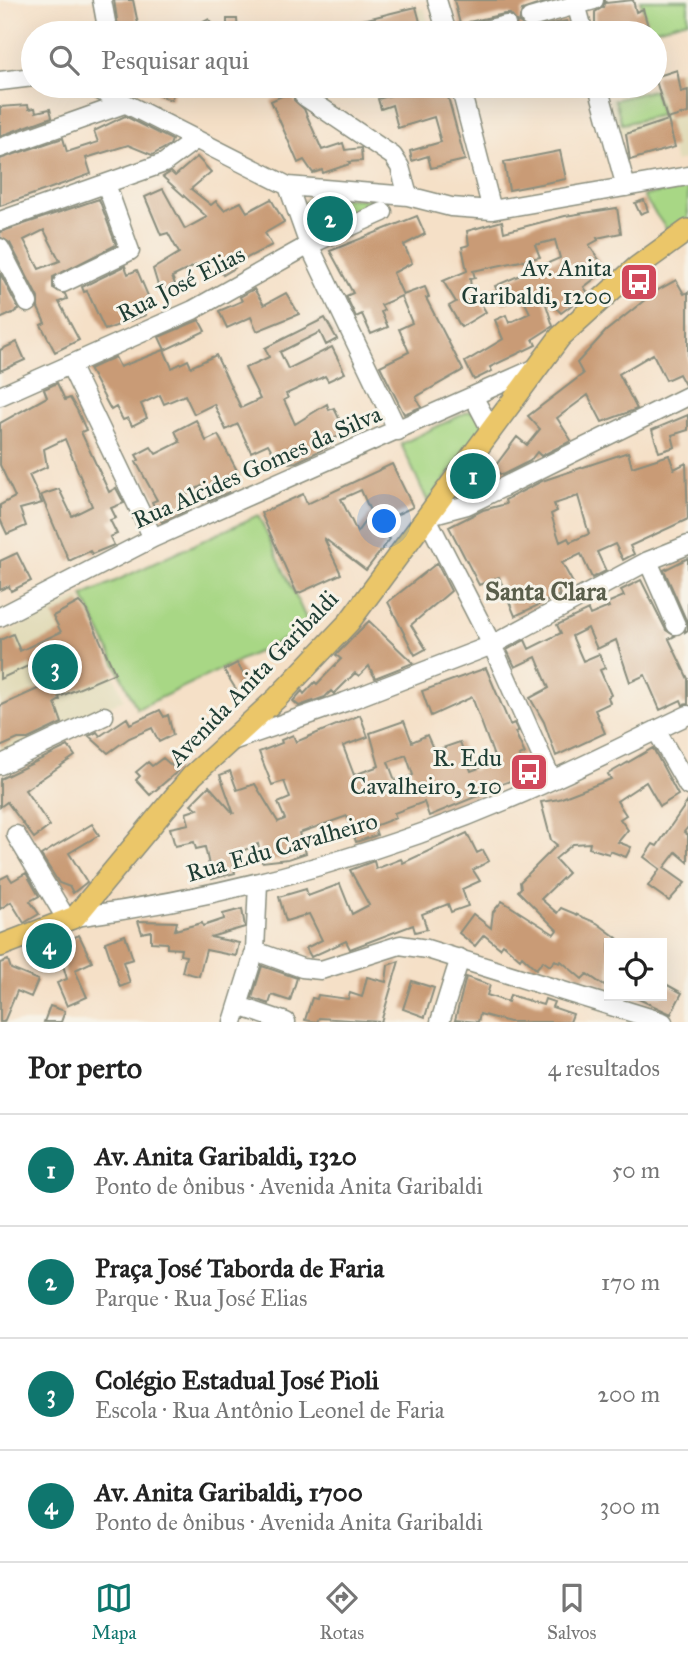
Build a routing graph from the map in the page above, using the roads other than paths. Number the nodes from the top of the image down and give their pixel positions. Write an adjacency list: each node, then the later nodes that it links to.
1 (102, 0): 6 (street)
2 (437, 0): 7 (street)
3 (594, 0): 4 (street)
4 (575, 3): 5 (street); 8 (street)
5 (530, 18)
6 (106, 21)
7 (443, 21)
8 (580, 21)
9 (21, 78): 10 (street)
10 (0, 81)
11 (113, 98): 15 (street)
12 (307, 98): 22 (street)
13 (463, 98): 23 (street)
14 (601, 98): 21 (street)
15 (124, 104): 16 (street); 17 (street)
16 (195, 140): 19 (street); 20 (street)
17 (0, 148)
18 (688, 176): 21 (street)
19 (106, 184): 25 (street); 29 (street)
20 (288, 186): 22 (street); 27 (street)
21 (626, 187): 23 (street)
22 (408, 196): 23 (street)
23 (492, 210)
24 (383, 212): 27 (street, Rua José Elias)
25 (0, 221)
26 (688, 230): 32 (main road, Avenida Anita Garibaldi)
27 (309, 245): 31 (street, Rua José Elias); 37 (street)
28 (0, 248): 30 (street)
29 (63, 283)
30 (28, 303)
31 (70, 365): 33 (street, Rua José Elias); 39 (street)
32 (536, 368): 34 (street, Rua Alcides Gomes da Silva); 36 (main road, Avenida Anita Garibaldi)
33 (0, 396)
34 (473, 396): 36 (street); 37 (street, Rua Alcides Gomes da Silva)
35 (688, 396): 38 (street)
36 (491, 430): 38 (main road, Avenida Anita Garibaldi)
37 (398, 431): 39 (street, Rua Alcides Gomes da Silva)
38 (426, 516): 44 (street); 45 (main road, Avenida Anita Garibaldi)
39 (153, 538): 42 (street, Rua Alcides Gomes da Silva)
40 (688, 545): 41 (street)
41 (648, 561): 43 (street); 44 (street)
42 (0, 617)
43 (676, 625)
44 (492, 645): 48 (street); 52 (street)
45 (277, 698): 48 (street); 50 (main road, Avenida Anita Garibaldi)
46 (688, 715): 49 (street, Rua Edu Cavalheiro)
47 (104, 716): 51 (street)
48 (293, 721): 50 (street)
49 (656, 730): 52 (street, Rua Edu Cavalheiro); 53 (street)
50 (231, 741): 55 (main road, Avenida Anita Garibaldi)
51 (0, 765)
52 (552, 780): 56 (street, Rua Edu Cavalheiro)
53 (688, 786)
54 (16, 835): 58 (street)
55 (108, 879): 57 (street); 58 (main road, Avenida Anita Garibaldi)
56 (258, 883): 57 (street, Rua Edu Cavalheiro); 60 (street)
57 (135, 909): 58 (street, Rua Edu Cavalheiro)
58 (71, 918): 59 (main road, Avenida Anita Garibaldi)
59 (0, 946)
60 (255, 951): 61 (street); 62 (street)
61 (460, 958): 64 (street); 65 (street)
62 (236, 1014): 63 (street)
63 (286, 1022)
64 (440, 1022)
65 (663, 1022)

